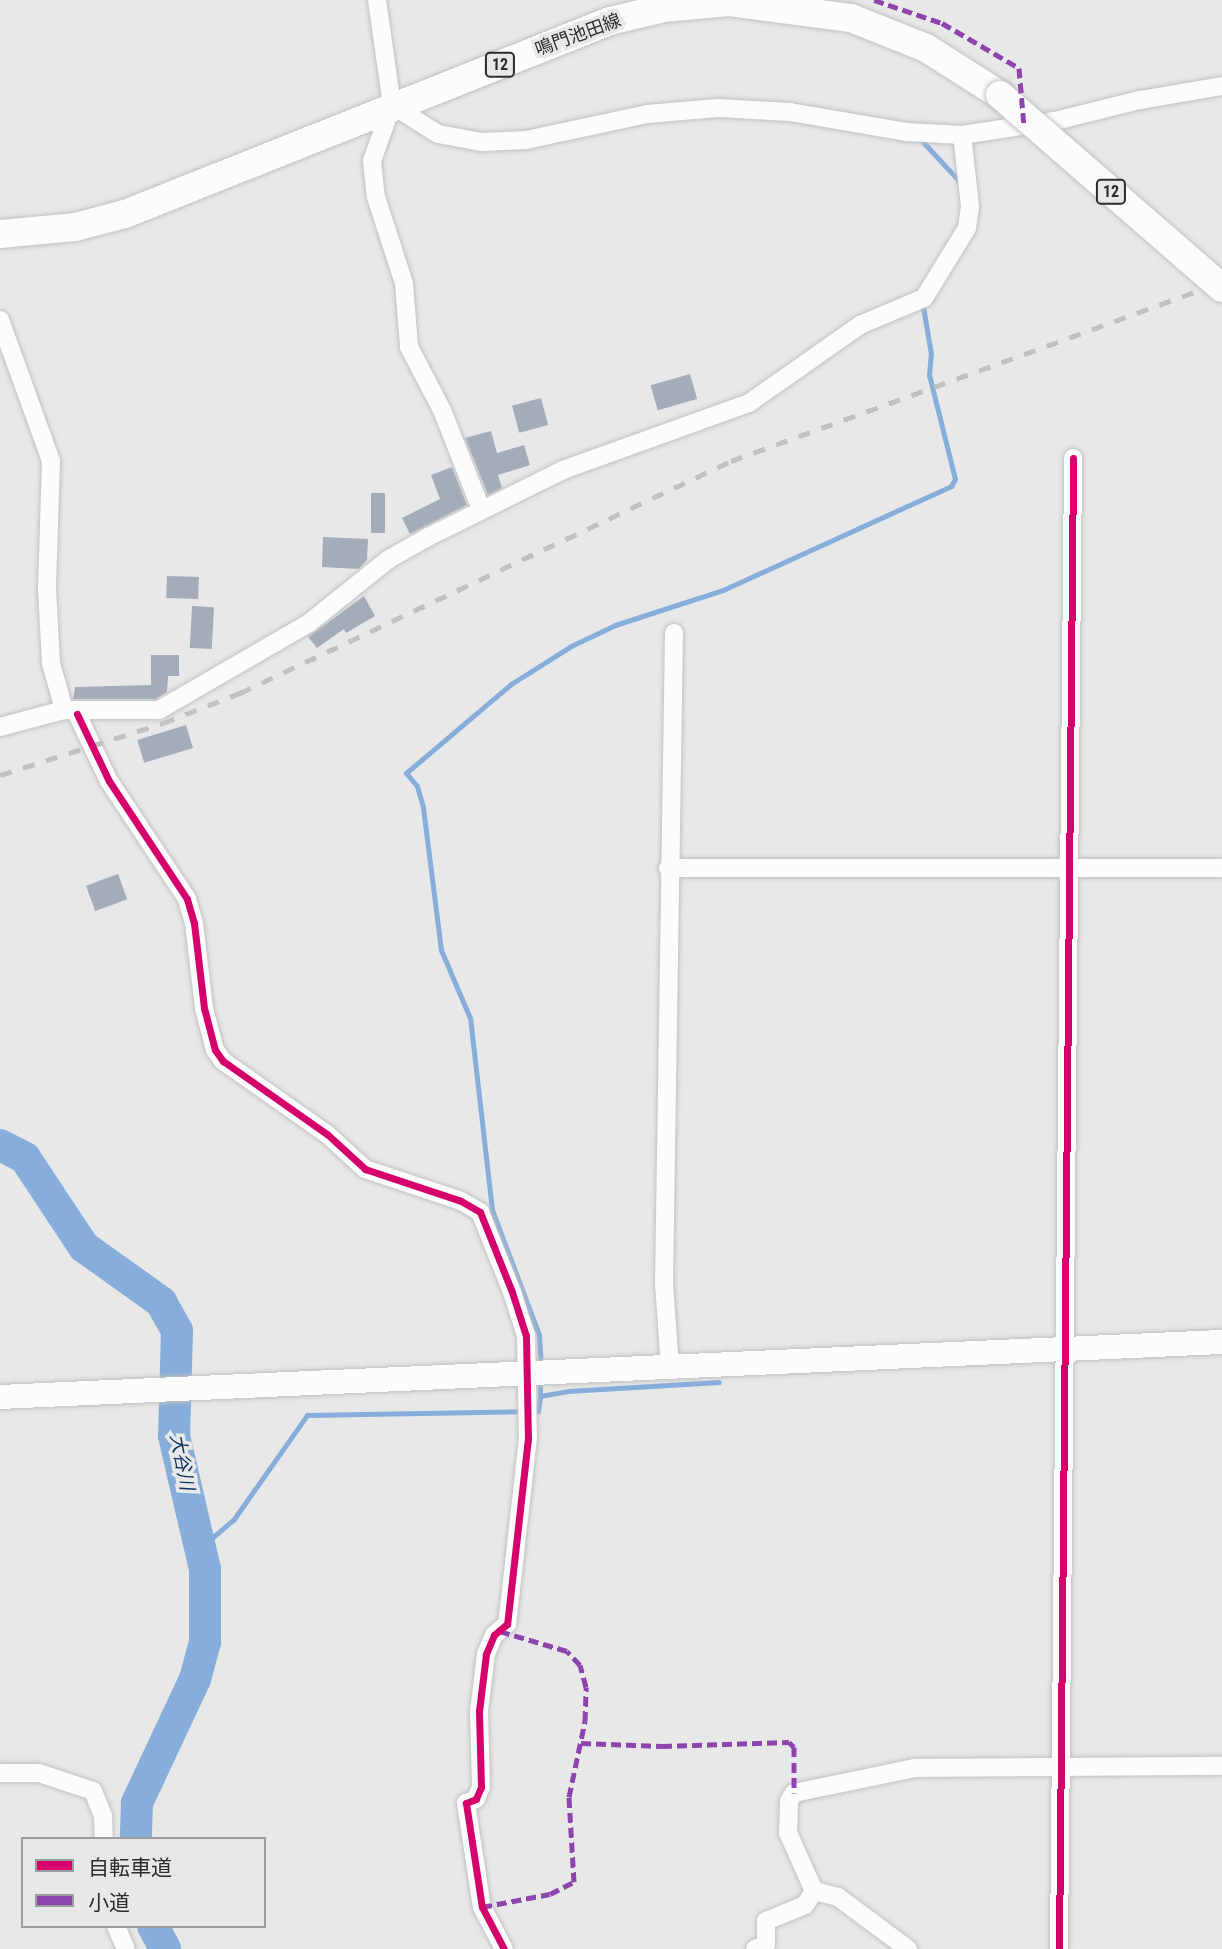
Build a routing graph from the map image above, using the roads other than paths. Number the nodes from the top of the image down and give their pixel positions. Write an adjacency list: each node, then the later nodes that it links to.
1 (377, 0): 3 (street)
2 (1222, 86): 4 (street)
3 (392, 106): 4 (street); 5 (main road, 鳴門池田線 / 12); 6 (main road, 鳴門池田線 / 12, bridge); 9 (street)
4 (961, 135): 9 (street)
5 (0, 234)
6 (1222, 288)
7 (0, 320): 11 (street)
8 (1073, 458): 14 (street)
9 (481, 509): 11 (street)
10 (674, 632): 13 (street)
11 (71, 712): 12 (street); 19 (street)
12 (0, 727)
13 (668, 868): 14 (street); 18 (street)
14 (1066, 868): 15 (street); 17 (street)
15 (1222, 868)
16 (1222, 1342): 17 (street)
17 (1063, 1349): 18 (street); 22 (street)
18 (670, 1367): 19 (street)
19 (537, 1373): 20 (street); 28 (street)
20 (0, 1397)
21 (1222, 1766): 22 (street)
22 (1060, 1767): 25 (street); 31 (street)
23 (0, 1773): 24 (street)
24 (104, 1837)
25 (814, 1891): 29 (street); 30 (street)
26 (117, 1928): 27 (street)
27 (126, 1949)
28 (505, 1949)
29 (755, 1949)
30 (908, 1949)
31 (1059, 1949)

